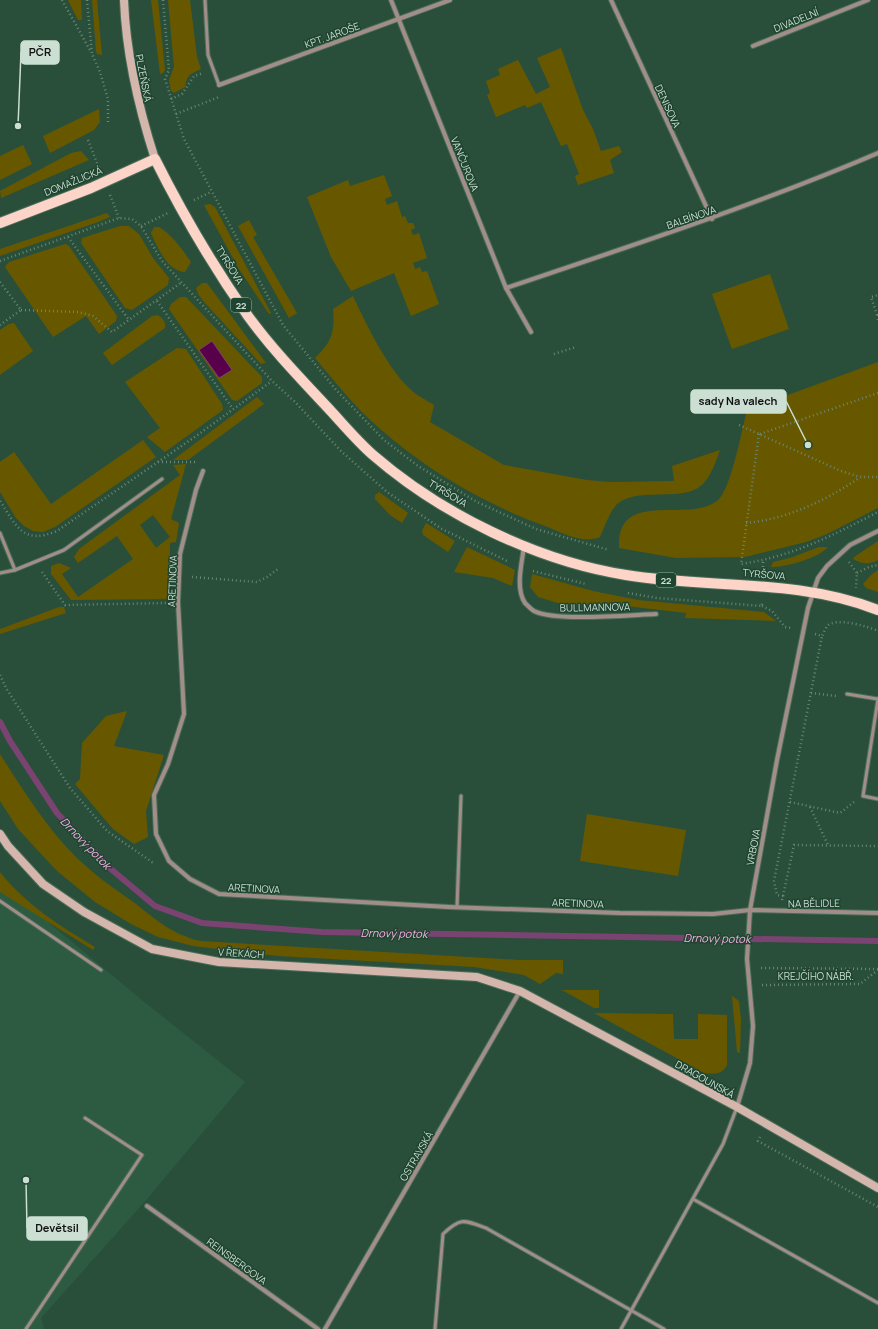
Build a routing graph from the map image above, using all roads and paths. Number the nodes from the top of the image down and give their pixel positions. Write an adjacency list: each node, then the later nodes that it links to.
1 (62, 0): 12 (path)
2 (87, 0): 12 (path)
3 (124, 0): 20 (street, PLZEŇSKÁ)
4 (163, 0): 15 (path)
5 (204, 0): 13 (lane)
6 (391, 0): 10 (street, VANČUROVA)
7 (450, 0): 10 (street, KPT. JAROŠE)
8 (611, 0): 21 (street, DENISOVA)
9 (868, 0): 11 (street, DIVADELNÍ)
10 (397, 20): 14 (street, KPT. JAROŠE); 27 (street, VANČUROVA)
11 (753, 46)
12 (92, 54): 18 (path)
13 (214, 72): 14 (lane); 15 (path)
14 (219, 85)
15 (171, 99): 17 (path)
16 (202, 104): 17 (path)
17 (176, 114): 54 (path)
18 (108, 125)
19 (878, 153): 21 (street, BALBÍNOVA)
20 (155, 159): 22 (main road, DOMAŽLICKÁ); 53 (main road, TYRŠOVA / 22)
21 (712, 219): 27 (street, BALBÍNOVA)
22 (0, 223)
23 (68, 237): 24 (path); 26 (path); 32 (path)
24 (0, 261)
25 (0, 282): 30 (path)
26 (182, 282): 29 (path); 39 (path)
27 (506, 288): 35 (street, VANČUROVA)
28 (878, 295): 31 (path)
29 (157, 301): 32 (path); 39 (path)
30 (21, 310): 32 (path); 34 (path)
31 (877, 315): 33 (path)
32 (129, 320)
33 (878, 321)
34 (0, 325)
35 (531, 332)
36 (576, 347): 37 (path)
37 (554, 354)
38 (878, 393): 41 (path)
39 (233, 409): 42 (path)
40 (739, 425): 41 (path)
41 (759, 434): 46 (path); 50 (path)
42 (157, 462): 43 (path); 48 (path)
43 (200, 462)
44 (203, 471): 62 (street, ARETINOVA)
45 (878, 477): 46 (path)
46 (860, 478): 50 (path)
47 (162, 479): 56 (lane)
48 (0, 502)
49 (878, 512): 50 (path)
50 (746, 523)
51 (878, 531): 55 (street, VRBOVA)
52 (0, 532): 59 (lane)
53 (524, 546): 63 (main road, TYRŠOVA / 22); 67 (street, BULLMANNOVA)
54 (609, 550)
55 (842, 552): 61 (path); 63 (street, VRBOVA)
56 (35, 562): 59 (lane); 65 (path)
57 (878, 565): 61 (path)
58 (278, 569): 62 (path)
59 (14, 570): 60 (lane)
60 (0, 573)
61 (857, 573): 64 (path)
62 (179, 576): 65 (street, ARETINOVA)
63 (812, 591): 64 (main road, TYRŠOVA / 22); 86 (street, VRBOVA)
64 (853, 601): 66 (main road, TYRŠOVA / 22); 68 (path)
65 (178, 602): 82 (street, ARETINOVA)
66 (878, 610)
67 (656, 614)
68 (878, 631)
69 (822, 636): 71 (path)
70 (0, 675): 82 (path)
71 (811, 693): 72 (path); 77 (path)
72 (847, 694): 73 (lane)
73 (878, 699): 75 (lane)
74 (461, 796): 85 (lane)
75 (863, 796): 76 (lane); 78 (path)
76 (878, 800)
77 (790, 802): 78 (path); 83 (path)
78 (810, 806): 80 (path)
79 (0, 834): 93 (street, V ŘEKÁCH)
80 (828, 845): 81 (path); 83 (path)
81 (878, 846)
82 (168, 861): 85 (street, ARETINOVA)
83 (783, 896): 87 (path)
84 (0, 902): 91 (lane)
85 (457, 907): 86 (street, ARETINOVA)
86 (750, 910): 87 (street, NA BĚLIDLE); 89 (street, VRBOVA)
87 (778, 911): 88 (street, NA BĚLIDLE)
88 (878, 913)
89 (747, 968): 90 (path); 92 (street, VRBOVA)
90 (878, 969): 92 (path, KREJČÍHO NÁBŘ.)
91 (101, 970)
92 (748, 985): 94 (street, VRBOVA)
93 (520, 991): 94 (street, DRAGOUNSKÁ); 105 (street, OSTRAVSKÁ)
94 (737, 1107): 97 (street, DRAGOUNSKÁ); 98 (lane)
95 (85, 1118): 103 (lane)
96 (758, 1141): 100 (path)
97 (878, 1188)
98 (693, 1199): 101 (lane); 102 (lane)
99 (147, 1206): 104 (street, REINSBERGOVA)
100 (878, 1207)
101 (878, 1303)
102 (631, 1311): 106 (lane); 107 (lane); 108 (lane)
103 (26, 1329)
104 (318, 1329)
105 (325, 1329)
106 (435, 1329)
107 (621, 1329)
108 (664, 1329)

